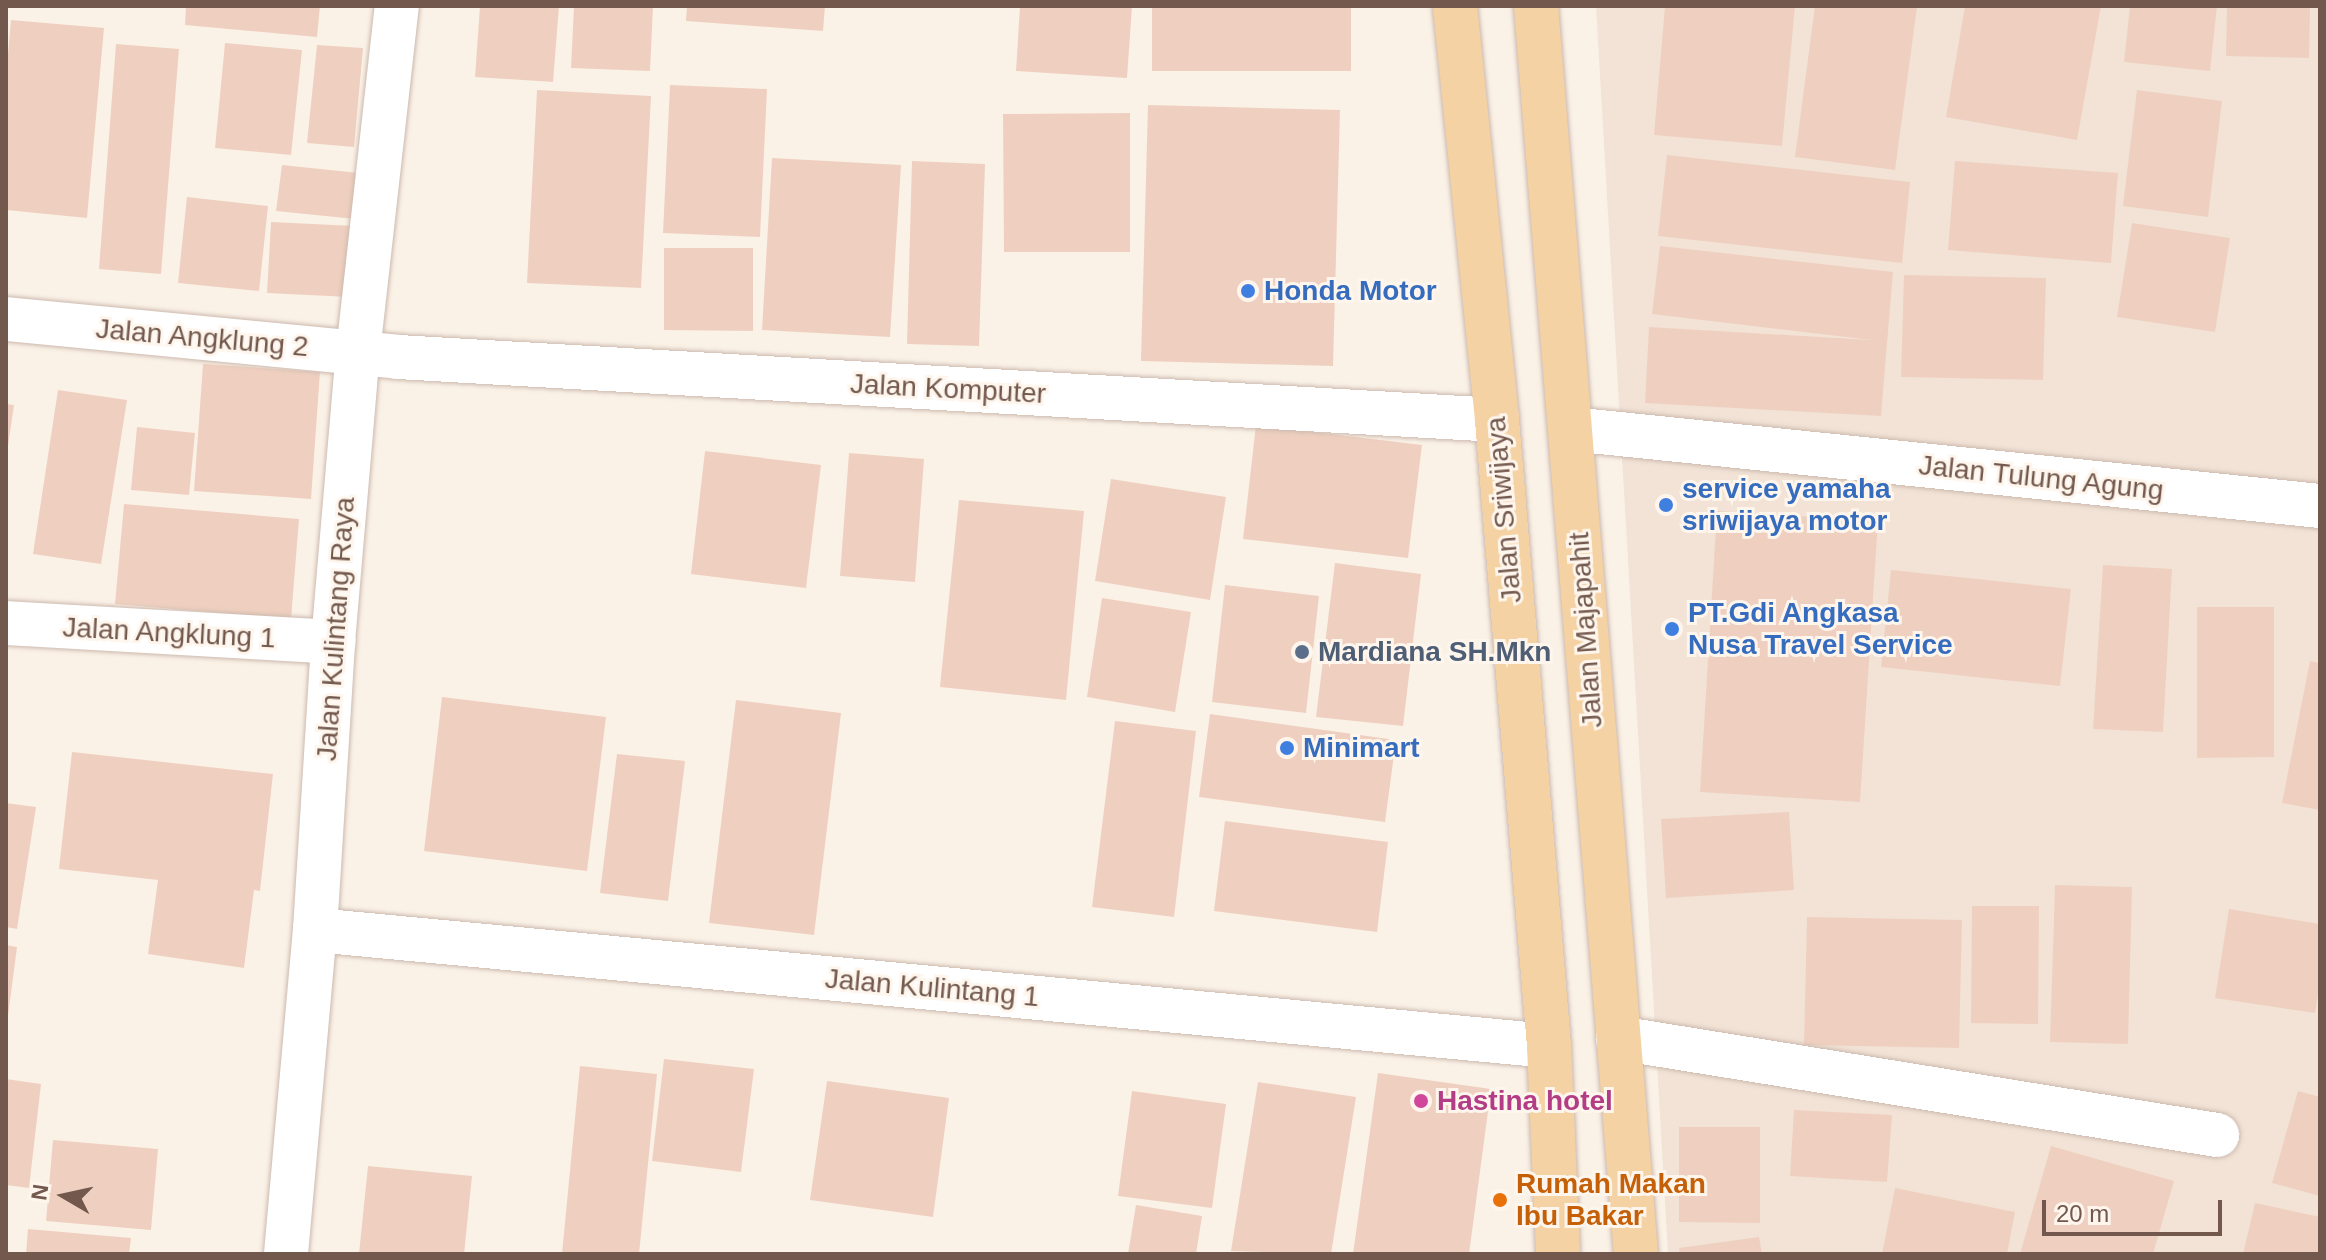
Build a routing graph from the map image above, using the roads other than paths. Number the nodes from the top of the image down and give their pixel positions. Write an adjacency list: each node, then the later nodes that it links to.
1 (397, 6): 5 (street, Jalan Kulintang Raya)
2 (1455, 6): 6 (main road, Jalan Sriwijaya)
3 (1536, 6): 7 (main road, Jalan Majapahit)
4 (6, 319): 5 (street, Jalan Angklung 2)
5 (378, 354): 6 (street, Jalan Komputer); 10 (street, Jalan Kulintang Raya)
6 (1497, 420): 13 (main road, Jalan Sriwijaya)
7 (1571, 429): 8 (street, Jalan Tulung Agung); 12 (main road, Jalan Majapahit)
8 (2320, 506)
9 (6, 623): 10 (street, Jalan Angklung 1)
10 (333, 642): 11 (street, Jalan Kulintang Raya)
11 (315, 930): 13 (street, Jalan Kulintang 1); 15 (street, Jalan Kulintang Raya)
12 (1618, 1038): 14 (street); 17 (main road, Jalan Majapahit)
13 (1549, 1046): 16 (main road, Jalan Sriwijaya)
14 (2217, 1135)
15 (286, 1254)
16 (1558, 1254)
17 (1636, 1254)

